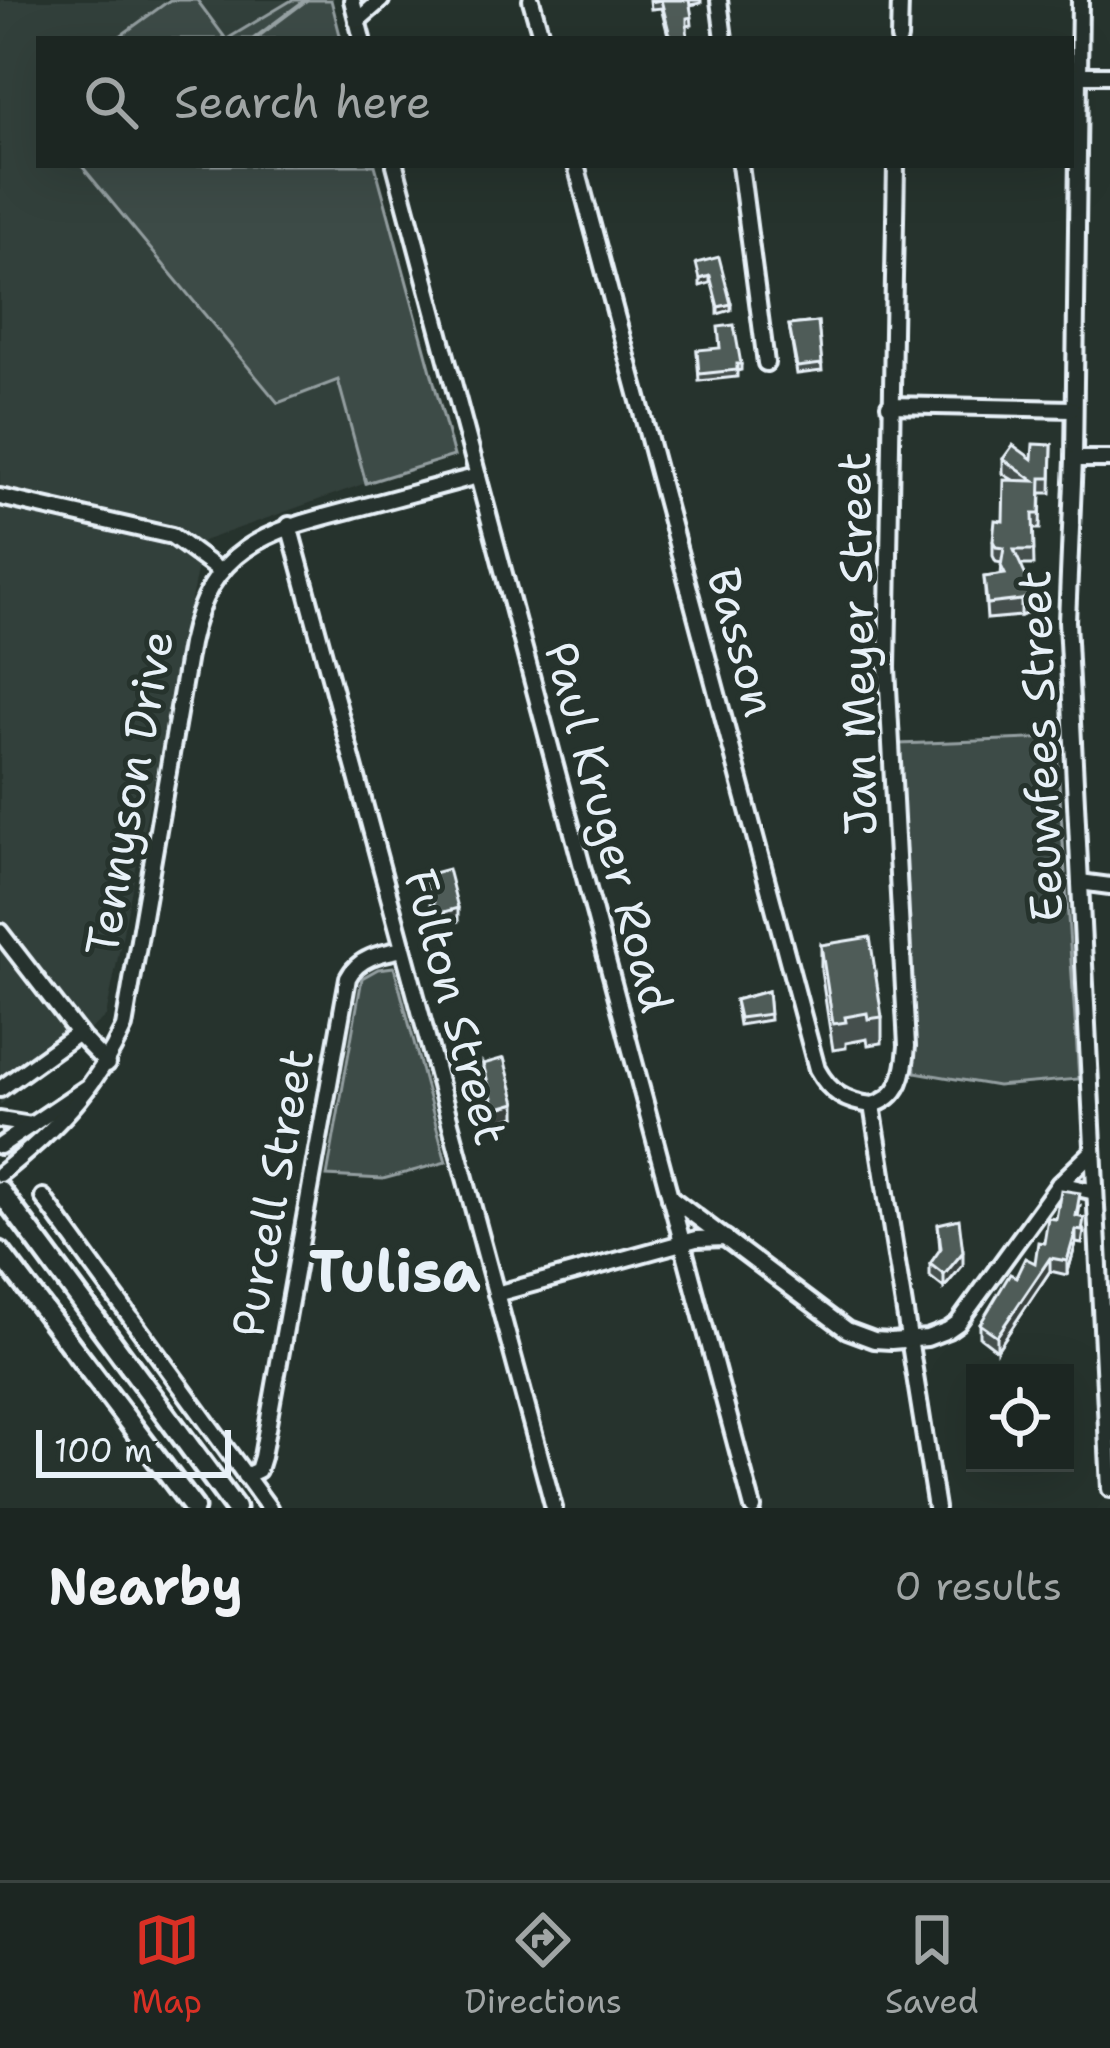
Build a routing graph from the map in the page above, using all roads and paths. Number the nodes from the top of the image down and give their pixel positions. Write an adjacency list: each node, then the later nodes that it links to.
1 (352, 0): 7 (street)
2 (381, 0): 7 (street)
3 (531, 0): 9 (street)
4 (719, 0): 10 (street)
5 (900, 0): 11 (street)
6 (1080, 0): 12 (street, Eeuwfees Street)
7 (357, 22): 8 (street)
8 (361, 36)
9 (541, 36)
10 (724, 36)
11 (899, 36)
12 (1078, 75): 13 (street); 20 (street, Eeuwfees Street)
13 (1110, 75)
14 (396, 168): 23 (street, Paul Kruger Road)
15 (577, 168): 35 (street, Basson)
16 (740, 168): 18 (street)
17 (896, 168): 19 (street, Jan Meyer Street)
18 (766, 362)
19 (890, 405): 20 (street); 35 (street, Jan Meyer Street)
20 (1072, 409): 21 (street, Eeuwfees Street)
21 (1074, 459): 22 (street); 27 (street, Eeuwfees Street)
22 (1110, 459)
23 (478, 476): 25 (street, Tennyson Drive); 46 (street, Paul Kruger Road)
24 (0, 497): 26 (street)
25 (290, 525): 26 (street, Tennyson Drive); 30 (street, Fulton Street)
26 (220, 572): 32 (street, Tennyson Drive)
27 (1080, 882): 28 (street); 39 (street, Eeuwfees Street)
28 (1110, 886)
29 (0, 932): 31 (street)
30 (403, 949): 50 (street, Fulton Street); 52 (street, Purcell Street)
31 (78, 1033): 32 (street); 34 (street)
32 (107, 1064): 33 (street, Tennyson Drive)
33 (91, 1086): 37 (street, Tennyson Drive); 41 (street, Tennyson Drive)
34 (0, 1089)
35 (872, 1106): 51 (street)
36 (0, 1120): 37 (street)
37 (31, 1125): 38 (street, Tennyson Drive)
38 (0, 1147)
39 (1093, 1150): 40 (street, Eeuwfees Street); 42 (street)
40 (1102, 1169): 44 (street, Eeuwfees Street)
41 (0, 1174)
42 (1059, 1184): 44 (street); 51 (street)
43 (0, 1191): 55 (main road)
44 (1095, 1192): 53 (street, Eeuwfees Street)
45 (43, 1197): 52 (street)
46 (670, 1197): 47 (street); 48 (street, Paul Kruger Road)
47 (727, 1238): 48 (street); 51 (street)
48 (683, 1244): 50 (street); 58 (street, Paul Kruger Road)
49 (0, 1252): 54 (main road)
50 (496, 1294): 57 (street, Fulton Street)
51 (909, 1340): 59 (street)
52 (244, 1476): 56 (street)
53 (1110, 1489)
54 (194, 1508)
55 (235, 1508)
56 (269, 1508)
57 (554, 1508)
58 (752, 1508)
59 (936, 1508)

